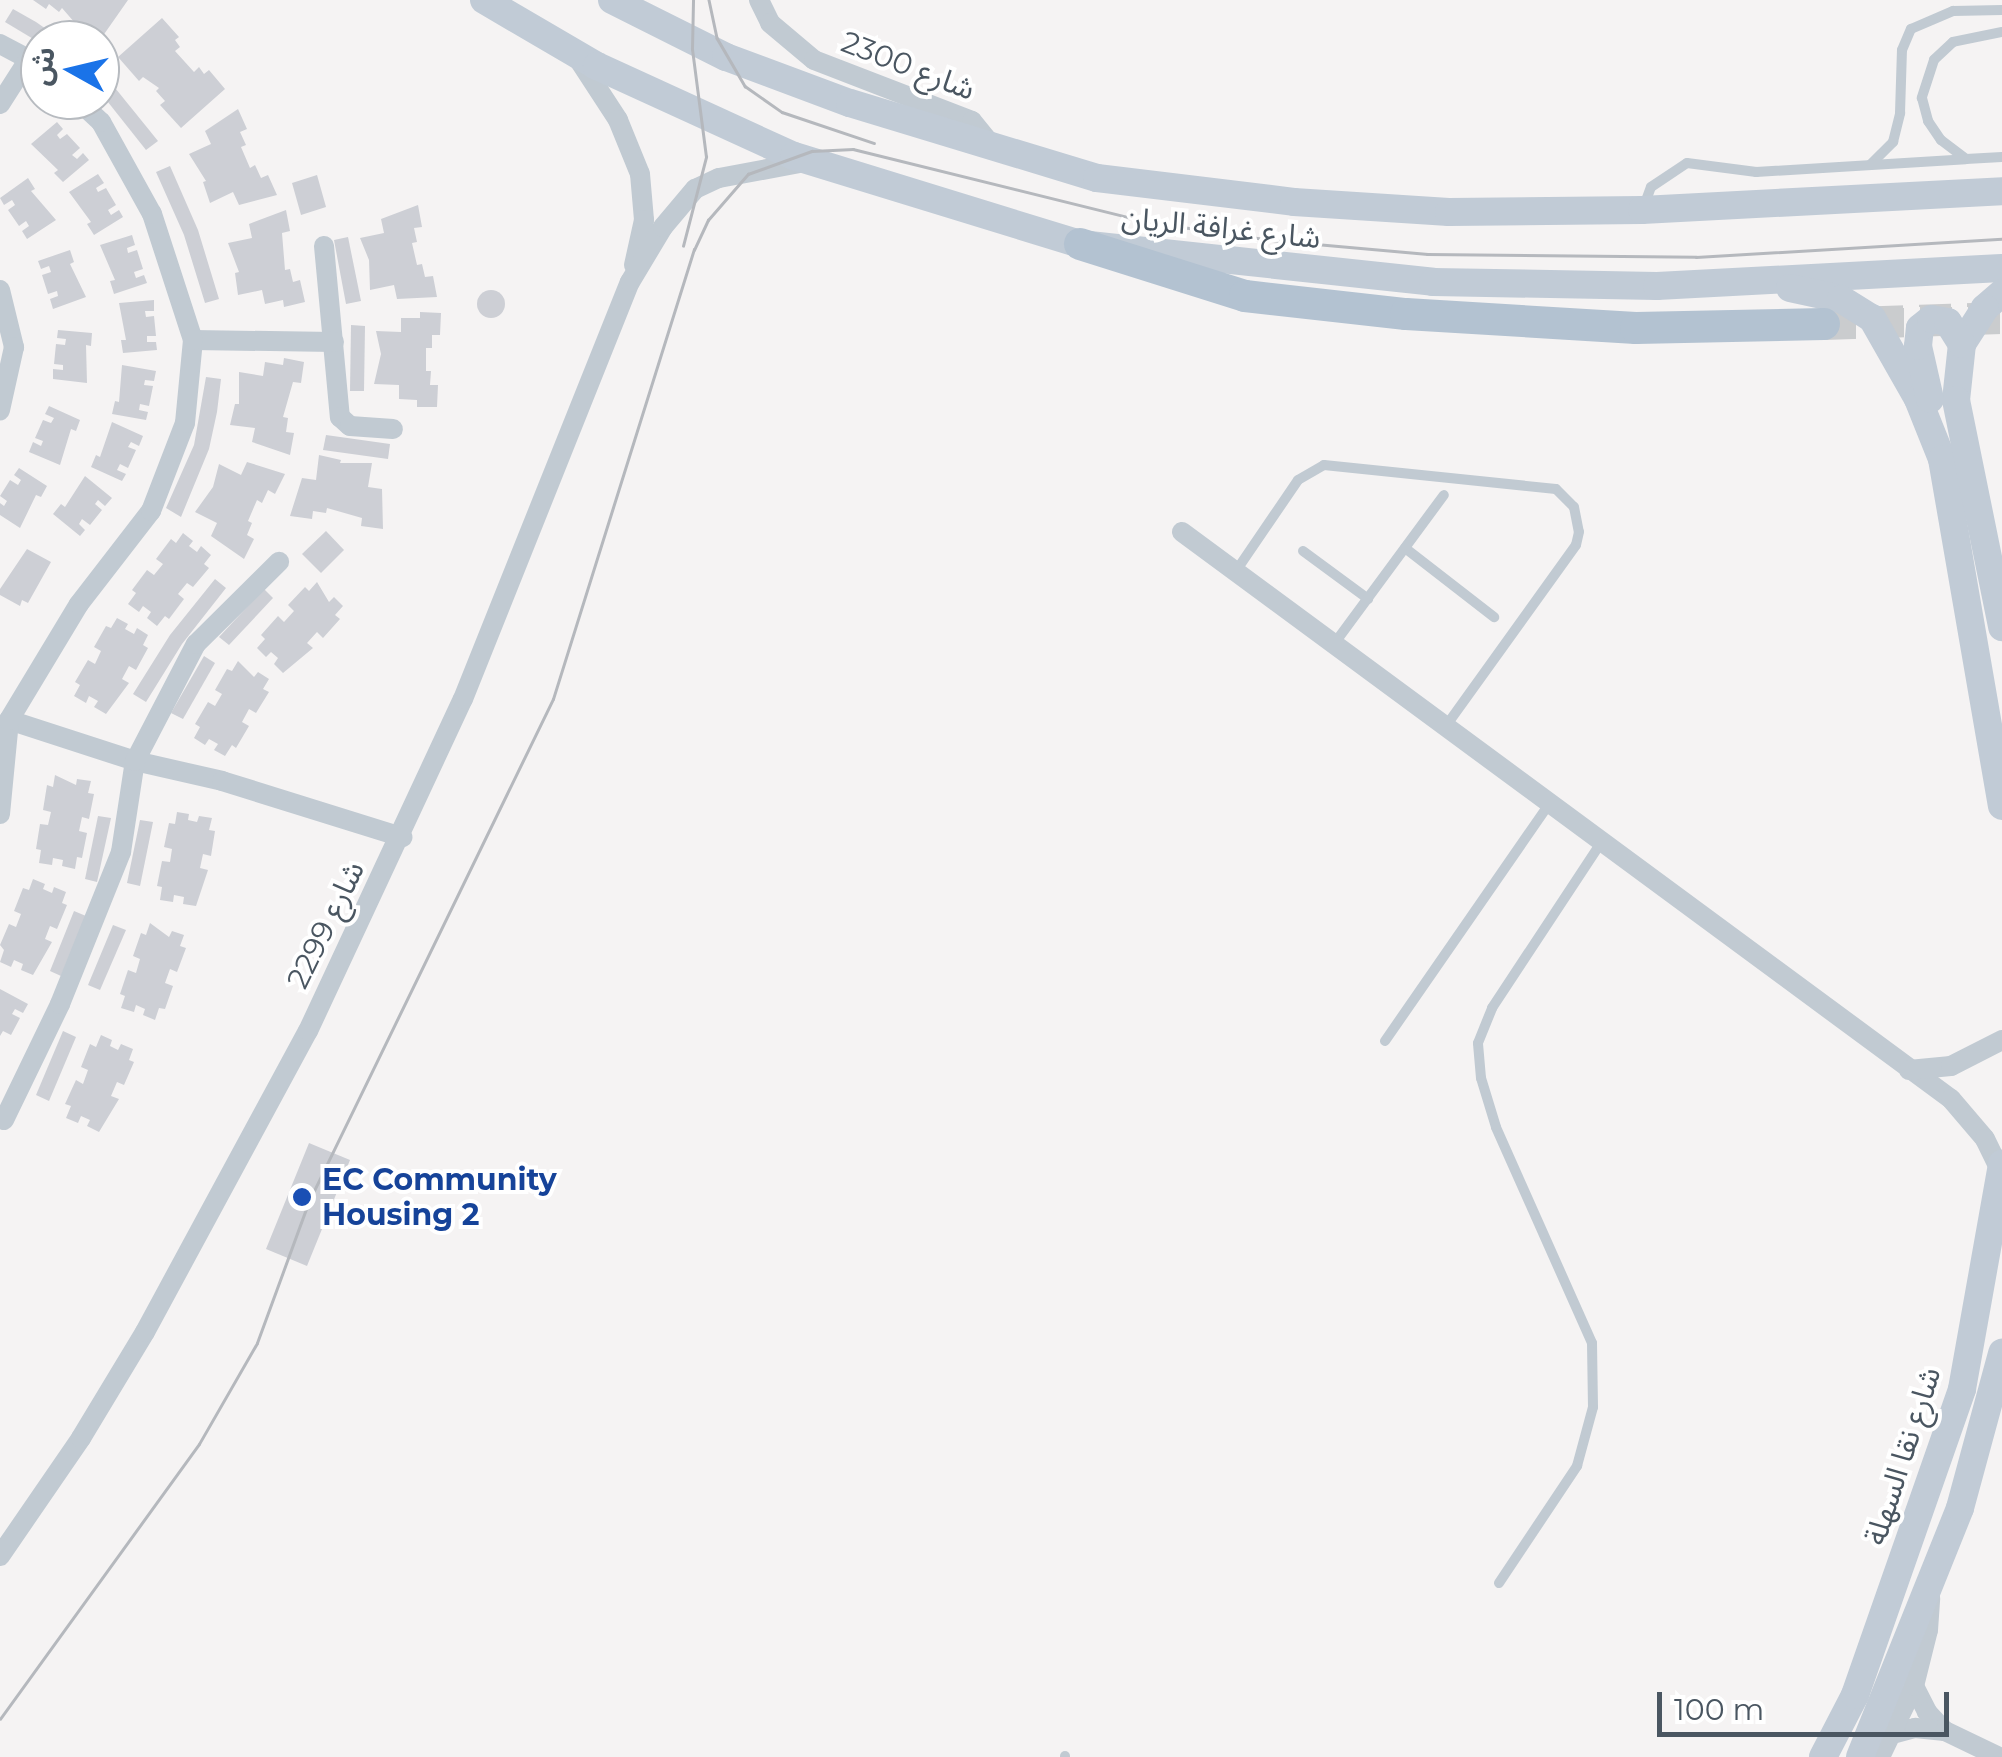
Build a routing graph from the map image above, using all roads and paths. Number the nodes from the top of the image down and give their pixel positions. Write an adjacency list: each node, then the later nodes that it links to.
1 (484, 0): 6 (main road, شارع غرافة الريان)
2 (612, 0): 10 (main road, شارع غرافة الريان)
3 (759, 0): 10 (street, شارع 2300)
4 (2002, 10): 14 (lane)
5 (2002, 32): 12 (lane)
6 (575, 54): 13 (main road, شارع غرافة الريان); 20 (street, شارع 2299)
7 (20, 79): 8 (street)
8 (0, 104)
9 (98, 120): 25 (street)
10 (993, 147): 16 (main road, شارع غرافة الريان)
11 (2002, 157): 12 (lane)
12 (1966, 160): 14 (lane)
13 (810, 161): 17 (main road, شارع غرافة الريان); 20 (street, شارع 2299)
14 (1870, 165): 16 (lane)
15 (2002, 191): 16 (main road, شارع غرافة الريان)
16 (1642, 210)
17 (1080, 244): 21 (main road, شارع غرافة الريان); 24 (main road)
18 (324, 246): 26 (street)
19 (2002, 268): 21 (main road, شارع غرافة الريان)
20 (630, 282): 47 (street, شارع 2299)
21 (1717, 282): 30 (main road)
22 (0, 290): 28 (street)
23 (2002, 293): 27 (main road)
24 (1824, 324)
25 (193, 340): 26 (street); 41 (street)
26 (334, 342): 29 (street)
27 (1962, 344): 30 (main road); 39 (main road)
28 (0, 410)
29 (394, 428)
30 (1942, 459): 45 (main road)
31 (1444, 495): 33 (lane)
32 (1182, 532): 36 (street)
33 (1405, 548): 37 (lane); 38 (lane)
34 (1303, 551): 37 (lane)
35 (279, 562): 43 (street)
36 (1235, 572): 40 (street); 42 (lane)
37 (1368, 599): 40 (lane)
38 (1494, 617)
39 (2002, 625)
40 (1334, 645): 42 (street)
41 (9, 720): 43 (street); 46 (street)
42 (1445, 727): 44 (street)
43 (135, 762): 47 (street); 52 (street)
44 (1549, 804): 48 (street); 50 (lane)
45 (2002, 806)
46 (0, 814)
47 (402, 837): 56 (street, شارع 2299)
48 (1601, 843): 51 (street); 57 (lane)
49 (2002, 1040): 51 (street)
50 (1385, 1042)
51 (1908, 1070): 54 (street)
52 (4, 1120)
53 (2002, 1164): 54 (main road, شارع نقا السهلة)
54 (2001, 1172): 62 (main road, شارع نقا السهلة)
55 (2002, 1354): 58 (main road)
56 (0, 1556)
57 (1499, 1583)
58 (1931, 1584): 59 (street); 63 (main road)
59 (1914, 1686): 60 (street); 61 (street)
60 (1945, 1731): 61 (street); 65 (street)
61 (1892, 1734): 64 (street)
62 (1824, 1757)
63 (1860, 1757)
64 (1880, 1757)
65 (1999, 1757)

